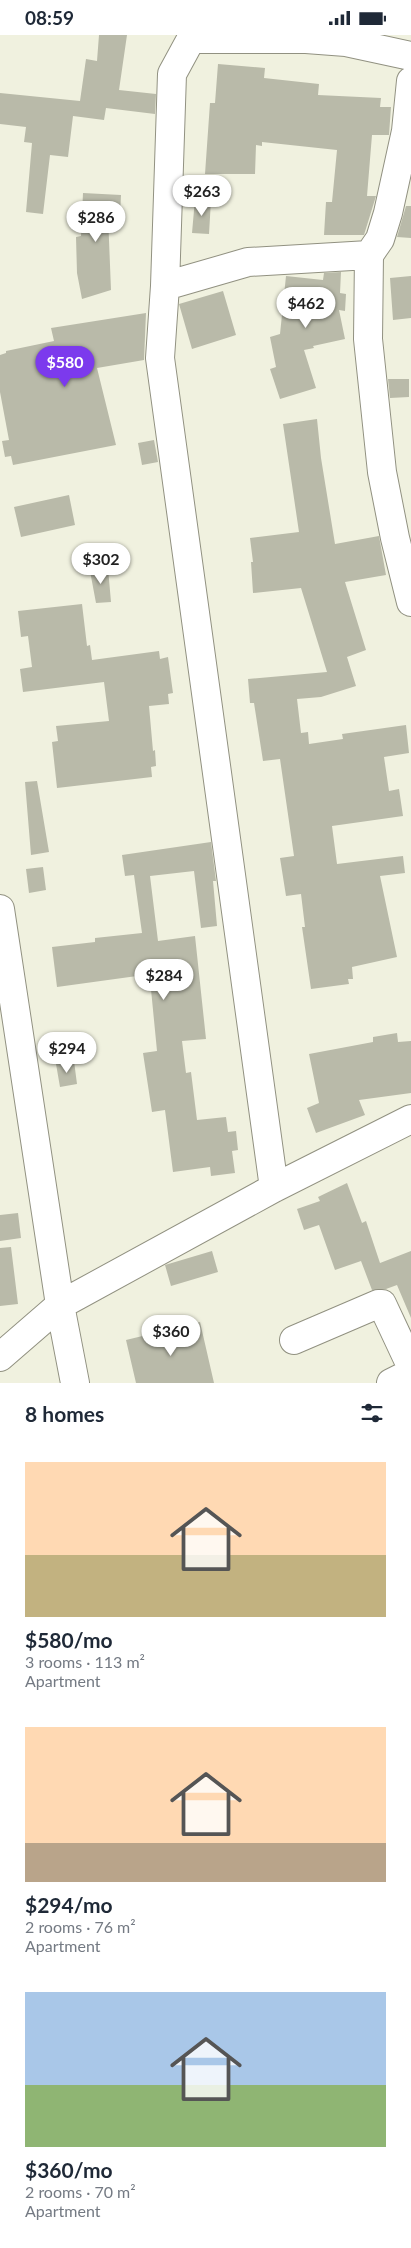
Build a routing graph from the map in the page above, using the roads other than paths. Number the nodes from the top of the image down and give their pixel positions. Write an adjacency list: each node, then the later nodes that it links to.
1 (190, 37): 2 (street); 5 (street)
2 (411, 56)
3 (411, 81): 4 (street)
4 (369, 255): 5 (street); 6 (street)
5 (165, 286): 9 (street)
6 (411, 602)
7 (0, 909): 10 (street)
8 (411, 1119): 9 (street)
9 (274, 1188): 10 (street)
10 (60, 1305): 12 (street); 15 (street)
11 (294, 1340): 13 (street)
12 (0, 1357)
13 (411, 1366)
14 (411, 1373): 16 (street)
15 (75, 1383)
16 (391, 1383)

